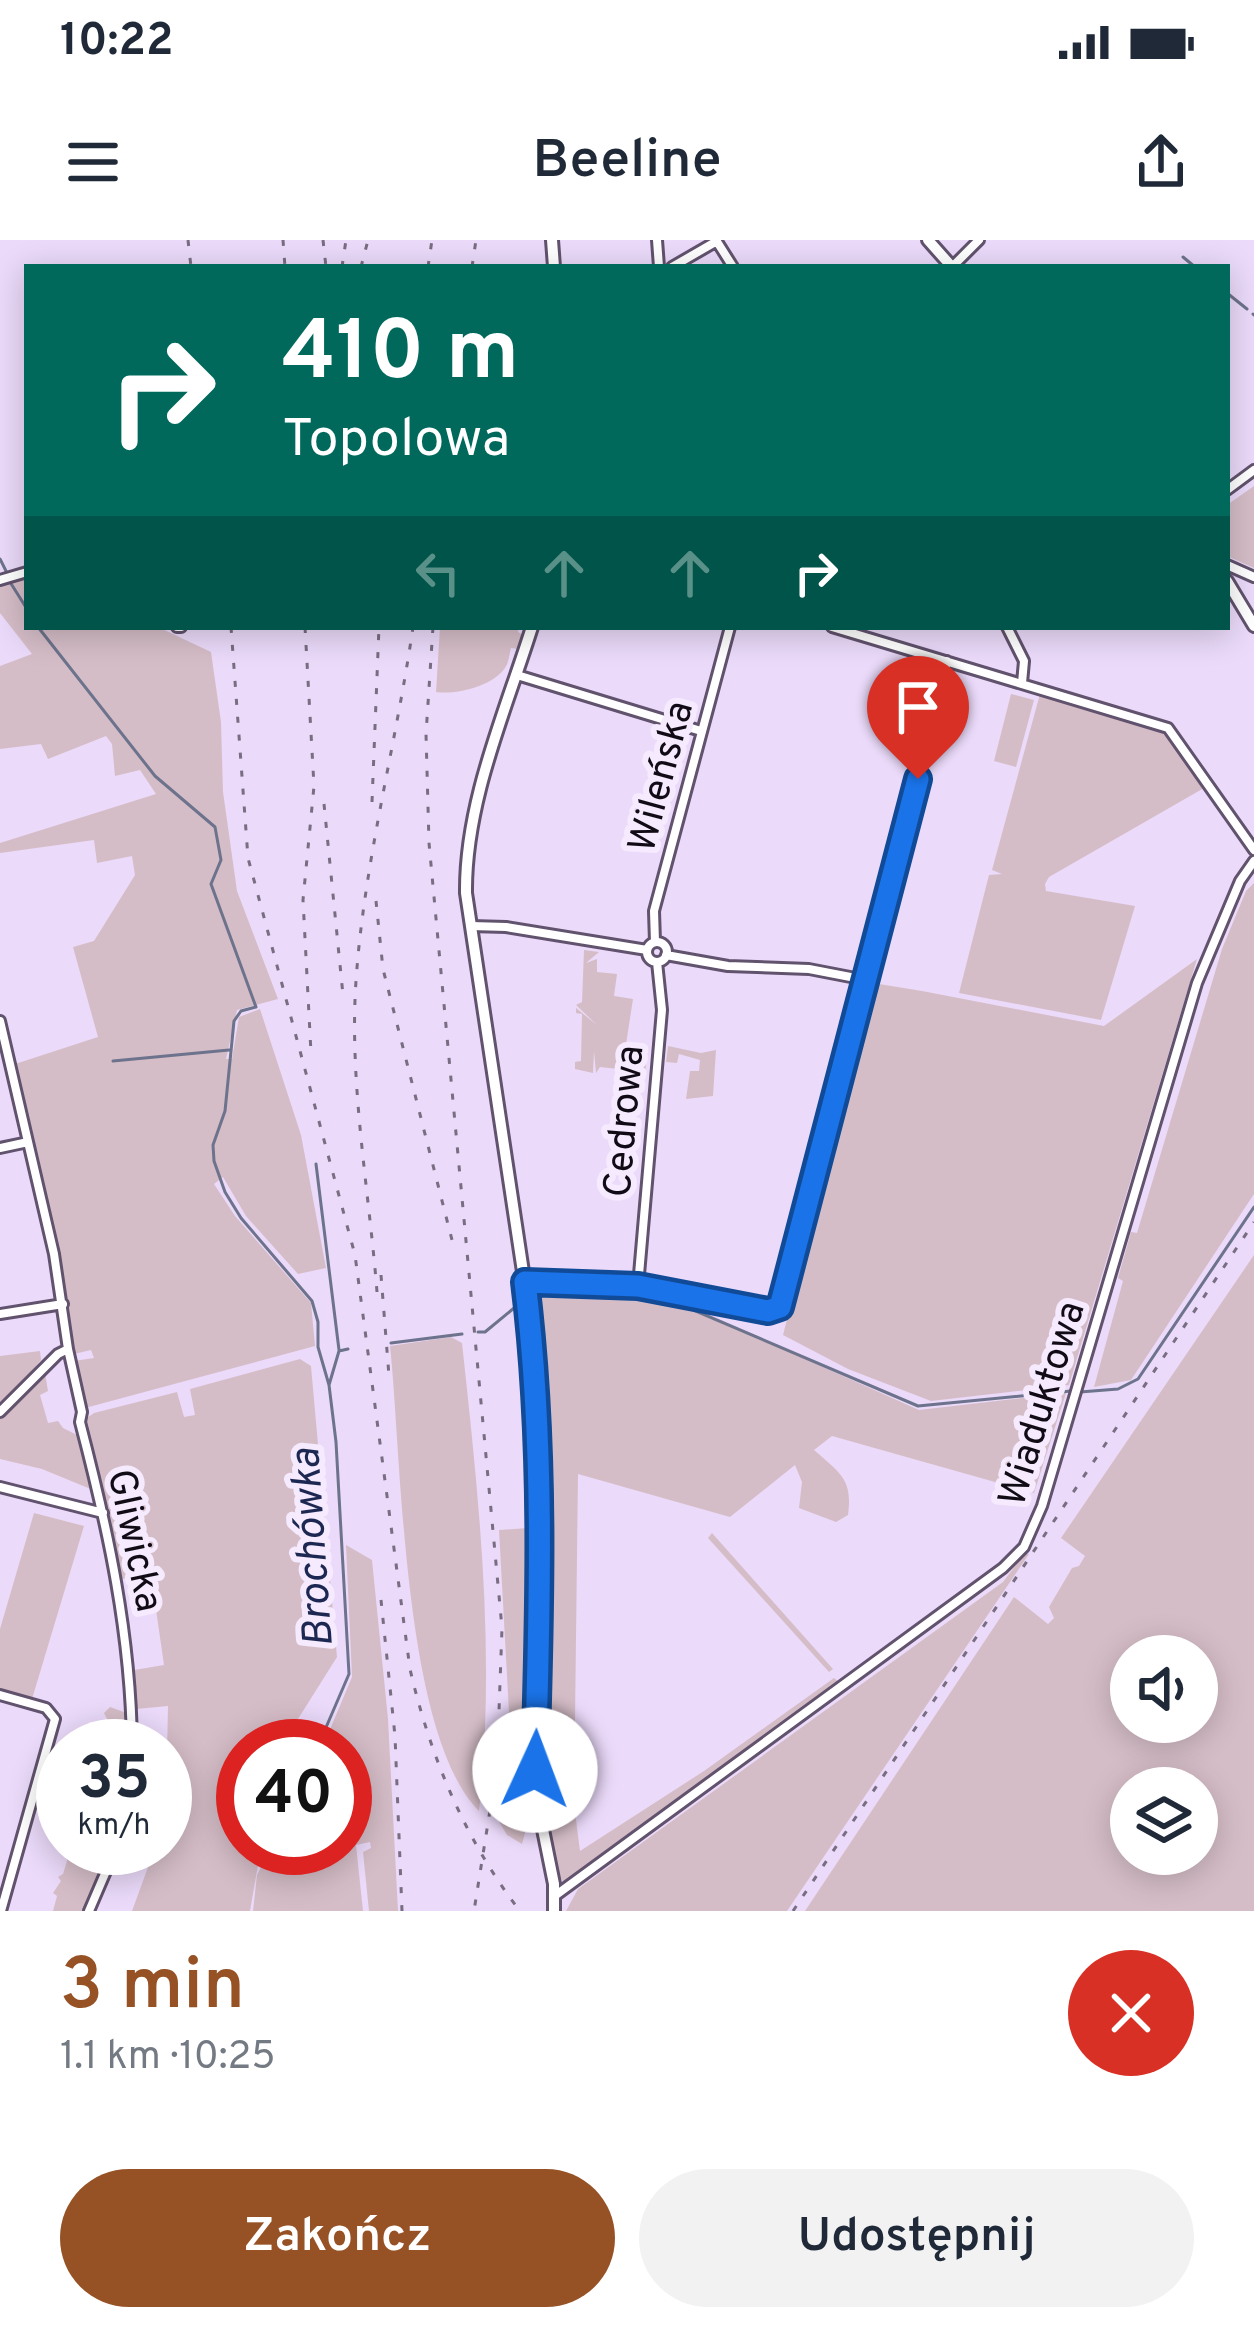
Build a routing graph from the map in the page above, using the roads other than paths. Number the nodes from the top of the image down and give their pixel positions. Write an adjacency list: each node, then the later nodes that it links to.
1 (928, 240): 5 (street)
2 (979, 240): 6 (street)
3 (717, 241): 4 (street)
4 (677, 264)
5 (949, 264)
6 (955, 264)
7 (1230, 586): 8 (street)
8 (1254, 626)
9 (531, 630): 14 (street)
10 (729, 630): 16 (street, Wileńska)
11 (842, 630): 13 (street)
12 (1008, 630): 15 (street)
13 (947, 661): 15 (street); 23 (street)
14 (517, 675): 16 (street); 19 (street)
15 (1022, 683): 17 (street)
16 (701, 731): 20 (street, Wileńska)
17 (1254, 850)
18 (1254, 861): 38 (street, Wiaduktowa)
19 (471, 926): 20 (street); 27 (street)
20 (651, 946): 21 (street); 22 (street)
21 (666, 955): 22 (street); 23 (street)
22 (657, 962): 28 (street, Cedrowa)
23 (866, 980): 28 (street)
24 (0, 1021): 25 (street, Gliwicka)
25 (28, 1142): 26 (street); 29 (street, Gliwicka)
26 (0, 1148)
27 (525, 1282): 28 (street); 38 (street)
28 (638, 1286)
29 (63, 1304): 30 (street); 31 (street, Gliwicka)
30 (0, 1314)
31 (68, 1349): 32 (street); 34 (street, Gliwicka)
32 (0, 1412)
33 (0, 1487): 34 (street)
34 (103, 1513): 36 (street, Gliwicka)
35 (0, 1695): 39 (street)
36 (131, 1719)
37 (104, 1875): 40 (street)
38 (556, 1895): 41 (street)
39 (1, 1911)
40 (89, 1911)
41 (554, 1911)

